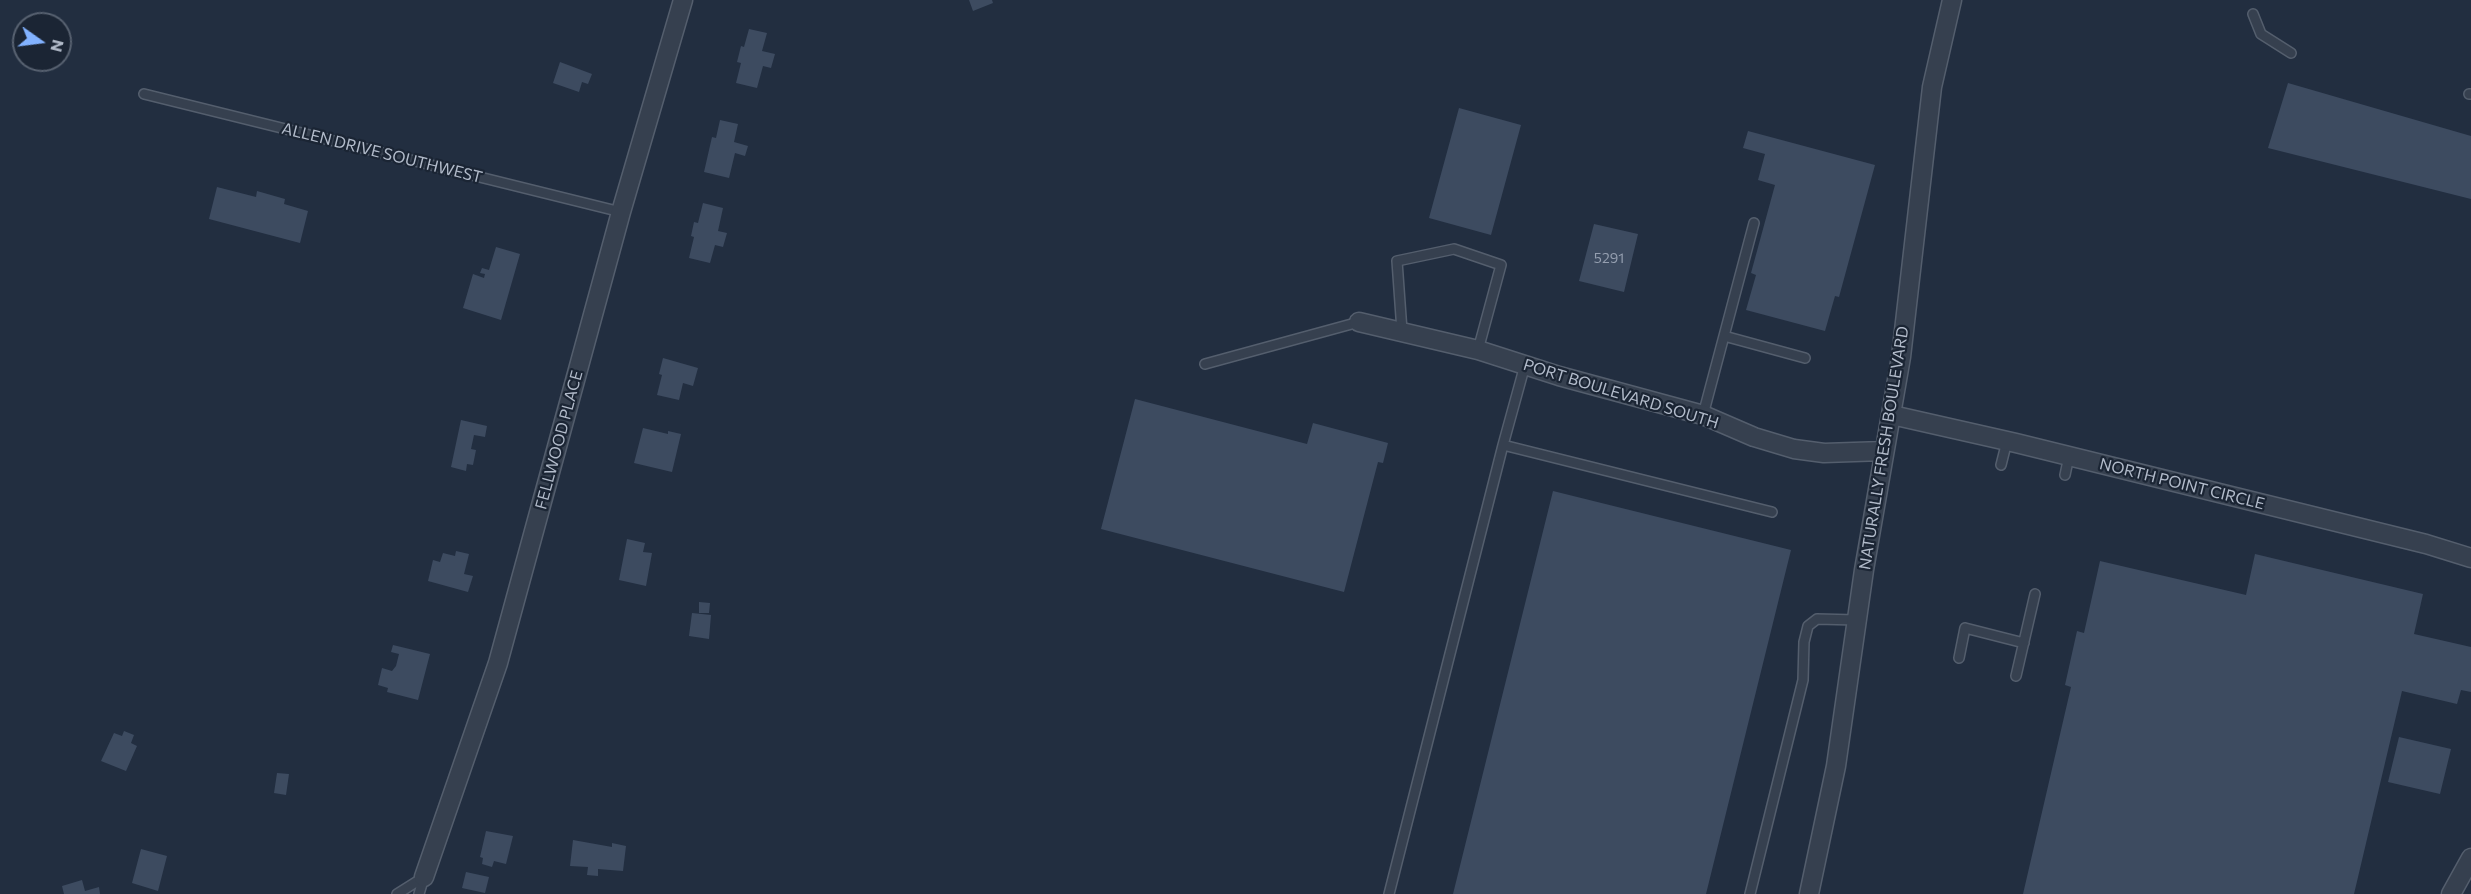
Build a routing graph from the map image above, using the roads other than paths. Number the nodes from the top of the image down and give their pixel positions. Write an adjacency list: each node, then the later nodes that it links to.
1 (683, 0): 6 (street, FELLWOOD PLACE)
2 (1952, 0): 16 (street, NATURALLY FRESH BOULEVARD)
3 (2253, 14): 4 (lane)
4 (2291, 53)
5 (144, 94): 6 (lane, ALLEN DRIVE SOUTHWEST)
6 (621, 212): 31 (street, FELLWOOD PLACE)
7 (1754, 224): 10 (lane)
8 (1359, 322): 9 (street, PORT BOULEVARD SOUTH); 13 (lane)
9 (1402, 331): 11 (street, PORT BOULEVARD SOUTH); 11 (lane)
10 (1724, 336): 12 (lane); 15 (lane)
11 (1478, 350): 14 (street, PORT BOULEVARD SOUTH)
12 (1805, 358)
13 (1205, 364)
14 (1525, 365): 15 (street, PORT BOULEVARD SOUTH); 18 (lane)
15 (1703, 415): 19 (street, PORT BOULEVARD SOUTH)
16 (1892, 415): 17 (street, NORTH POINT CIRCLE); 19 (street, NATURALLY FRESH BOULEVARD)
17 (2007, 441): 20 (street, NORTH POINT CIRCLE); 21 (lane)
18 (1503, 445): 23 (lane); 33 (lane)
19 (1884, 451): 26 (street, NATURALLY FRESH BOULEVARD)
20 (2069, 456): 22 (lane); 24 (street, NORTH POINT CIRCLE)
21 (2001, 465)
22 (2065, 475)
23 (1772, 512)
24 (2471, 558)
25 (2035, 594): 27 (lane)
26 (1857, 620): 34 (lane); 35 (street, NATURALLY FRESH BOULEVARD)
27 (2024, 643): 28 (lane); 29 (lane)
28 (1959, 658)
29 (2016, 676)
30 (2471, 858): 36 (street)
31 (422, 885): 32 (lane)
32 (398, 894)
33 (1389, 894)
34 (1750, 894)
35 (1809, 894)
36 (2451, 894)

